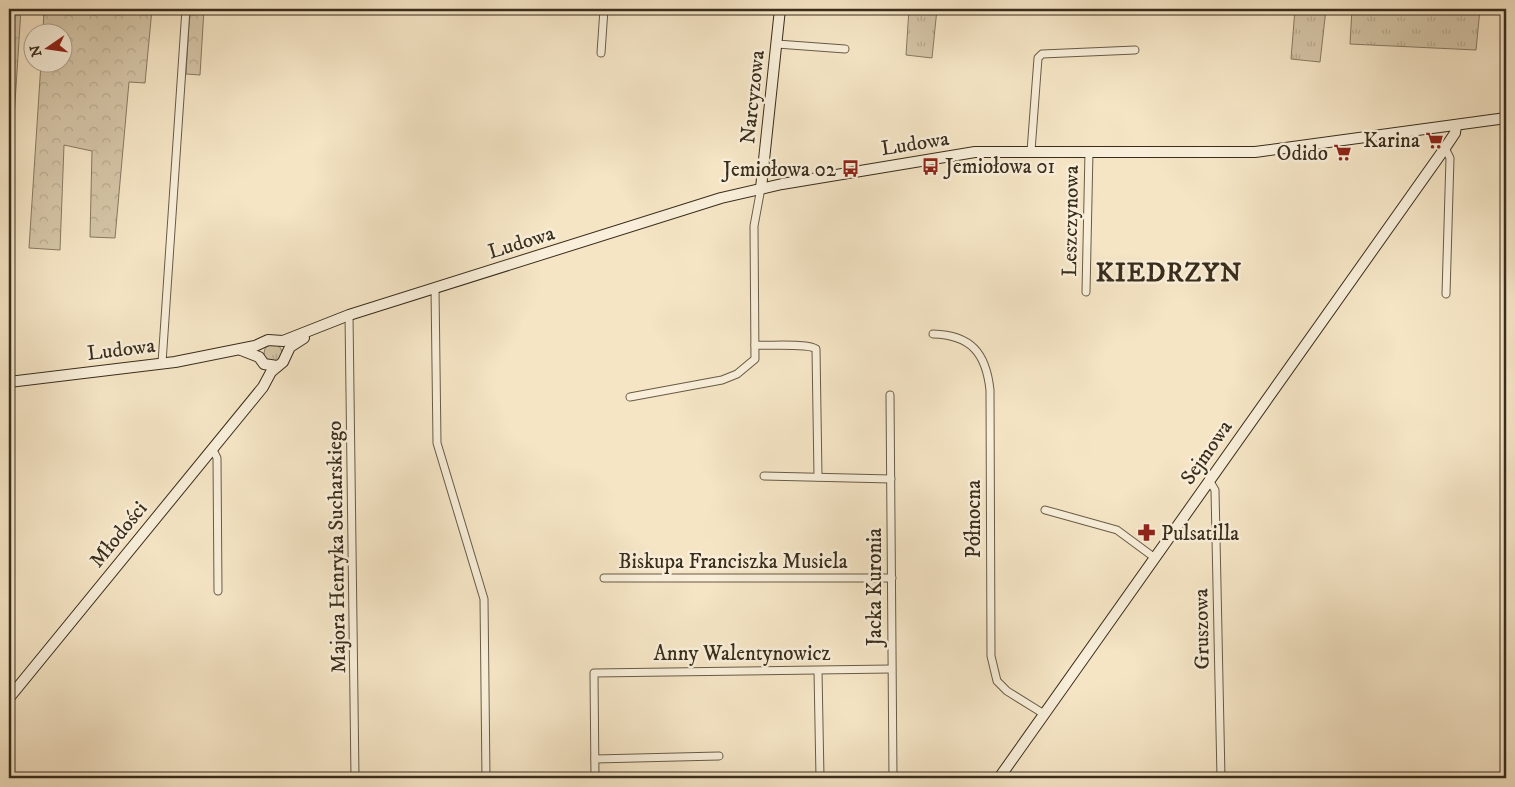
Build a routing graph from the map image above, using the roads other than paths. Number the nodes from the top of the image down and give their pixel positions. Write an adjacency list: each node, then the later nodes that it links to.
1 (186, 9): 26 (street)
2 (604, 9): 7 (street)
3 (780, 9): 4 (main road, Narcyzowa)
4 (777, 44): 5 (street); 13 (main road, Narcyzowa)
5 (844, 49)
6 (1135, 50): 11 (street)
7 (601, 53)
8 (1506, 118): 9 (main road, Ludowa)
9 (1456, 125): 10 (main road, Sejmowa); 12 (main road, Ludowa)
10 (1445, 148): 16 (street); 36 (main road, Sejmowa)
11 (1031, 151): 12 (main road, Ludowa); 13 (main road, Ludowa)
12 (1089, 151): 15 (street, Leszczynowa)
13 (761, 188): 14 (main road, Ludowa); 22 (street)
14 (435, 288): 17 (main road, Ludowa); 49 (street)
15 (1086, 292)
16 (1446, 294)
17 (349, 315): 18 (main road, Ludowa); 48 (street, Majora Henryka Sucharskiego)
18 (321, 326): 20 (main road, Ludowa); 24 (main road, Ludowa)
19 (933, 334): 45 (street, Północna)
20 (280, 342): 21 (main road, Ludowa); 24 (main road)
21 (263, 344): 23 (main road, Ludowa); 25 (main road)
22 (755, 344): 31 (street); 34 (street)
23 (237, 349): 25 (main road); 26 (main road, Ludowa)
24 (286, 355): 27 (main road, Ludowa)
25 (262, 361): 27 (main road); 29 (main road, Młodości)
26 (162, 363): 28 (main road, Ludowa)
27 (277, 366): 29 (main road, Młodości)
28 (9, 382)
29 (257, 394): 32 (main road, Młodości)
30 (890, 395): 35 (street, Jacka Kuronia)
31 (630, 397)
32 (212, 448): 41 (street); 44 (main road, Młodości)
33 (764, 476): 34 (street)
34 (818, 477): 35 (street)
35 (891, 479): 40 (street, Jacka Kuronia)
36 (1209, 480): 38 (main road, Sejmowa); 54 (street, Gruszowa)
37 (1045, 510): 38 (street)
38 (1155, 558): 45 (main road, Sejmowa)
39 (604, 578): 40 (street, Biskupa Franciszka Musiela)
40 (892, 578): 42 (street, Jacka Kuronia)
41 (218, 590)
42 (891, 669): 43 (street, Anny Walentynowicz); 52 (street, Jacka Kuronia)
43 (818, 670): 47 (street, Anny Walentynowicz); 51 (street)
44 (9, 698)
45 (1044, 714): 53 (main road, Sejmowa)
46 (719, 756): 47 (street)
47 (594, 759): 50 (street)
48 (356, 778)
49 (486, 778)
50 (595, 778)
51 (820, 778)
52 (893, 778)
53 (999, 778)
54 (1221, 778)

